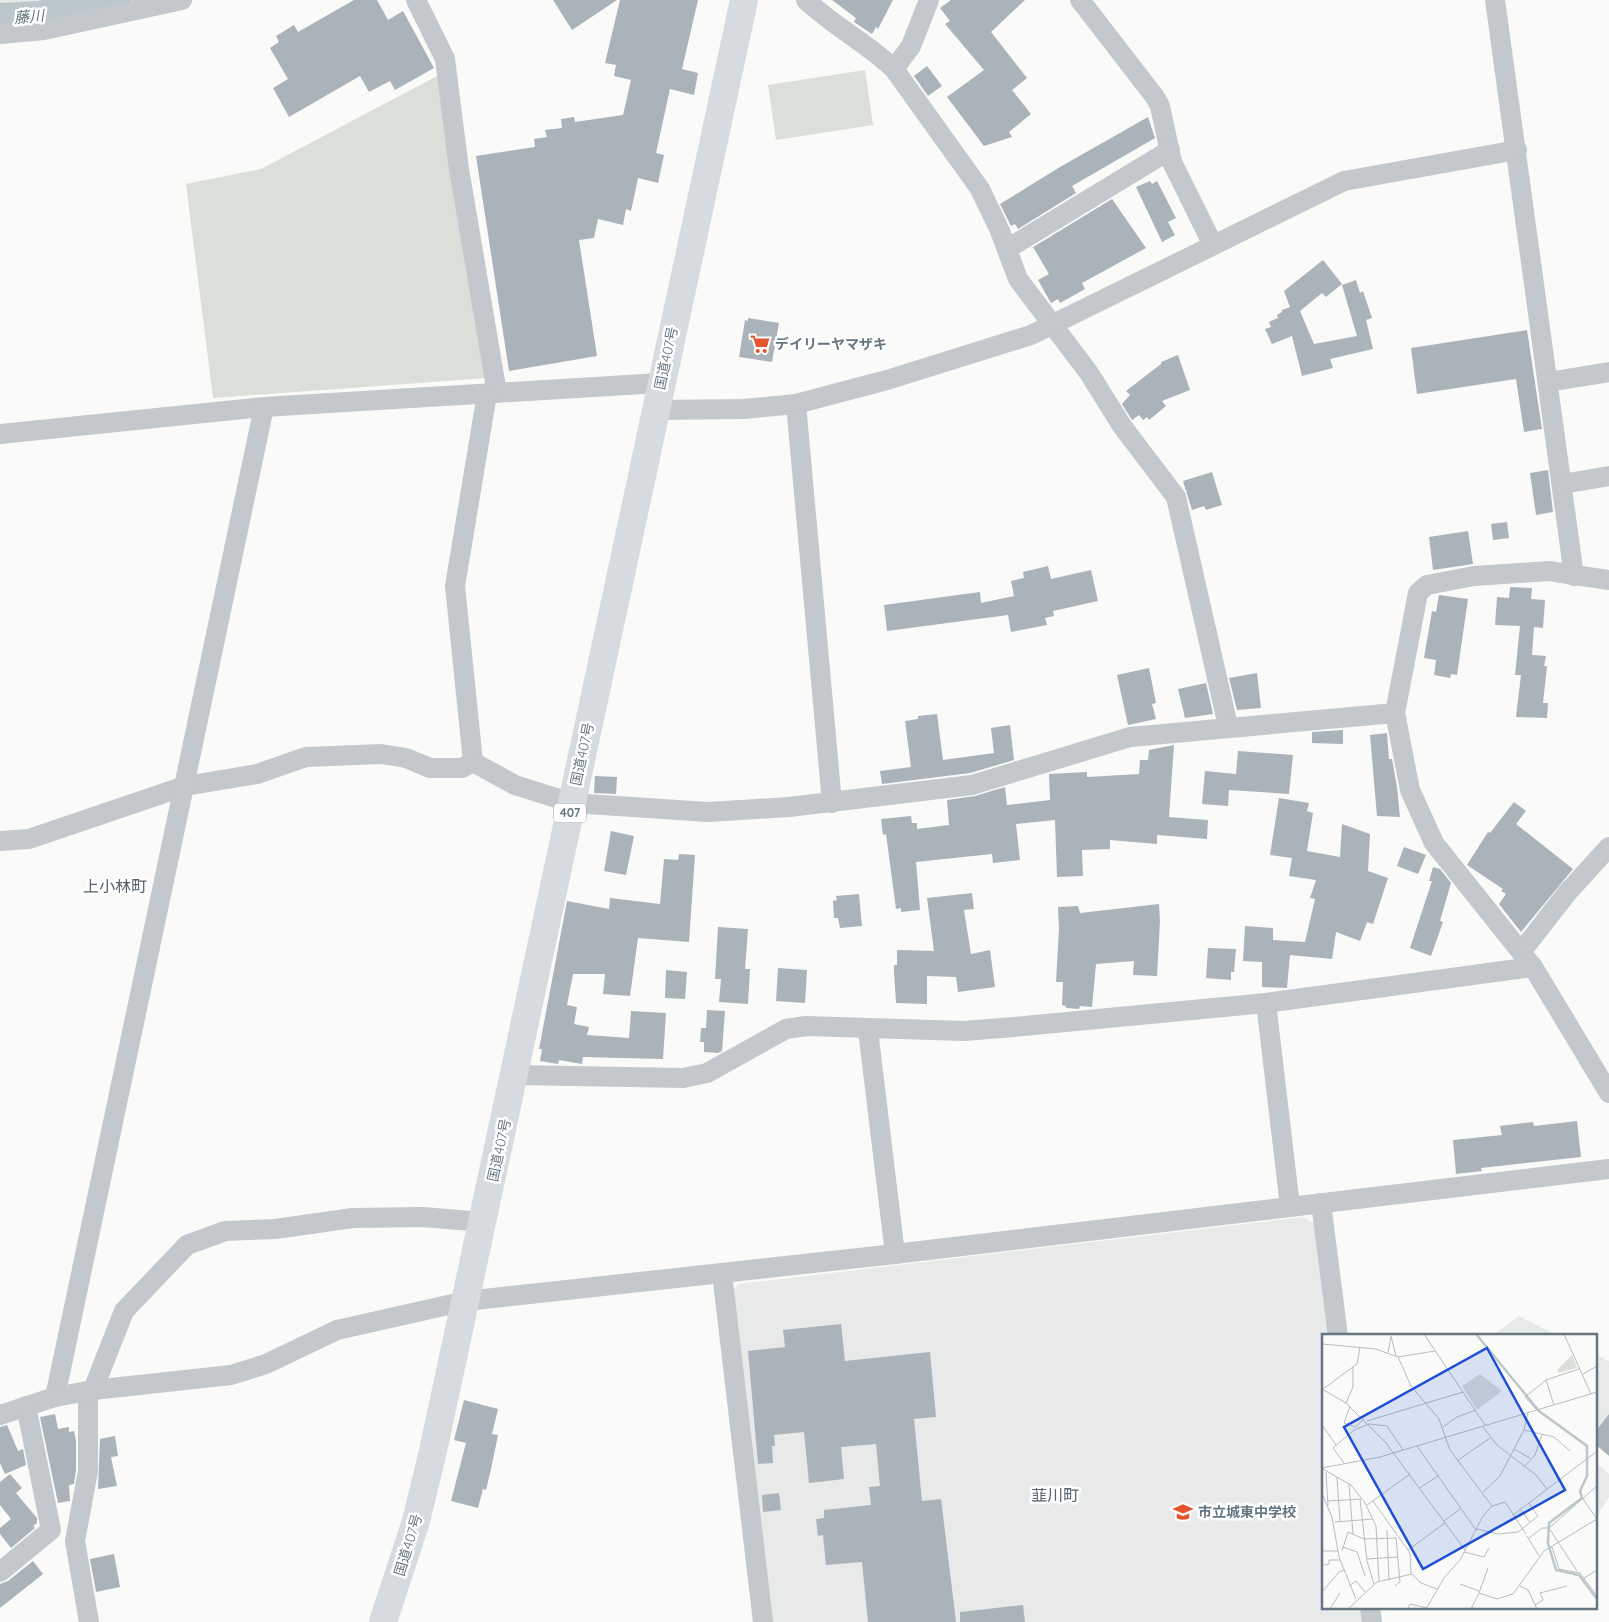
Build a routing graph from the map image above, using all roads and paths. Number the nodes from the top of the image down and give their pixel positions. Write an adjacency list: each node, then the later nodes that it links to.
1 (182, 0): 8 (street)
2 (416, 0): 18 (street)
3 (744, 0): 17 (highway, 国道407号 / 407)
4 (806, 0): 9 (street)
5 (929, 0): 9 (street)
6 (1080, 0): 10 (street)
7 (1495, 0): 11 (street)
8 (0, 34)
9 (894, 69): 13 (street)
10 (1170, 150): 12 (street); 13 (street)
11 (1516, 150): 12 (street); 16 (street)
12 (1213, 245): 14 (street)
13 (1007, 249): 14 (street)
14 (1053, 323): 19 (street); 28 (street)
15 (1609, 372): 16 (street)
16 (1548, 382): 24 (street)
17 (660, 383): 18 (street); 21 (highway, 国道407号 / 407)
18 (492, 394): 20 (street); 29 (street)
19 (796, 404): 21 (street); 31 (street)
20 (264, 407): 22 (street); 30 (street)
21 (655, 410): 32 (highway, 国道407号 / 407)
22 (0, 434)
23 (1609, 476): 24 (street)
24 (1562, 484): 25 (street)
25 (1574, 576): 26 (street); 27 (street)
26 (1609, 580)
27 (1395, 713): 28 (street); 35 (street)
28 (1228, 726): 31 (street)
29 (474, 762): 30 (street); 32 (street)
30 (185, 786): 33 (street); 49 (street)
31 (832, 802): 32 (street)
32 (572, 803): 38 (highway, 国道407号 / 407)
33 (0, 841)
34 (1609, 847): 35 (street)
35 (1527, 960): 36 (street); 39 (street)
36 (1266, 1003): 37 (street); 42 (street)
37 (868, 1030): 38 (street); 44 (street)
38 (515, 1075): 43 (highway, 国道407号 / 407)
39 (1609, 1093)
40 (1609, 1169): 41 (street)
41 (1321, 1202): 42 (street); 47 (street)
42 (1290, 1206): 44 (street)
43 (483, 1222): 46 (highway, 国道407号 / 407); 48 (street)
44 (895, 1254): 45 (street)
45 (722, 1273): 46 (street); 55 (street)
46 (466, 1301): 48 (street); 54 (highway, 国道407号 / 407)
47 (1338, 1334)
48 (91, 1390): 49 (street); 53 (street)
49 (55, 1397): 50 (street)
50 (26, 1406): 51 (street); 52 (street)
51 (0, 1415)
52 (0, 1572)
53 (89, 1622)
54 (383, 1622)
55 (763, 1622)

